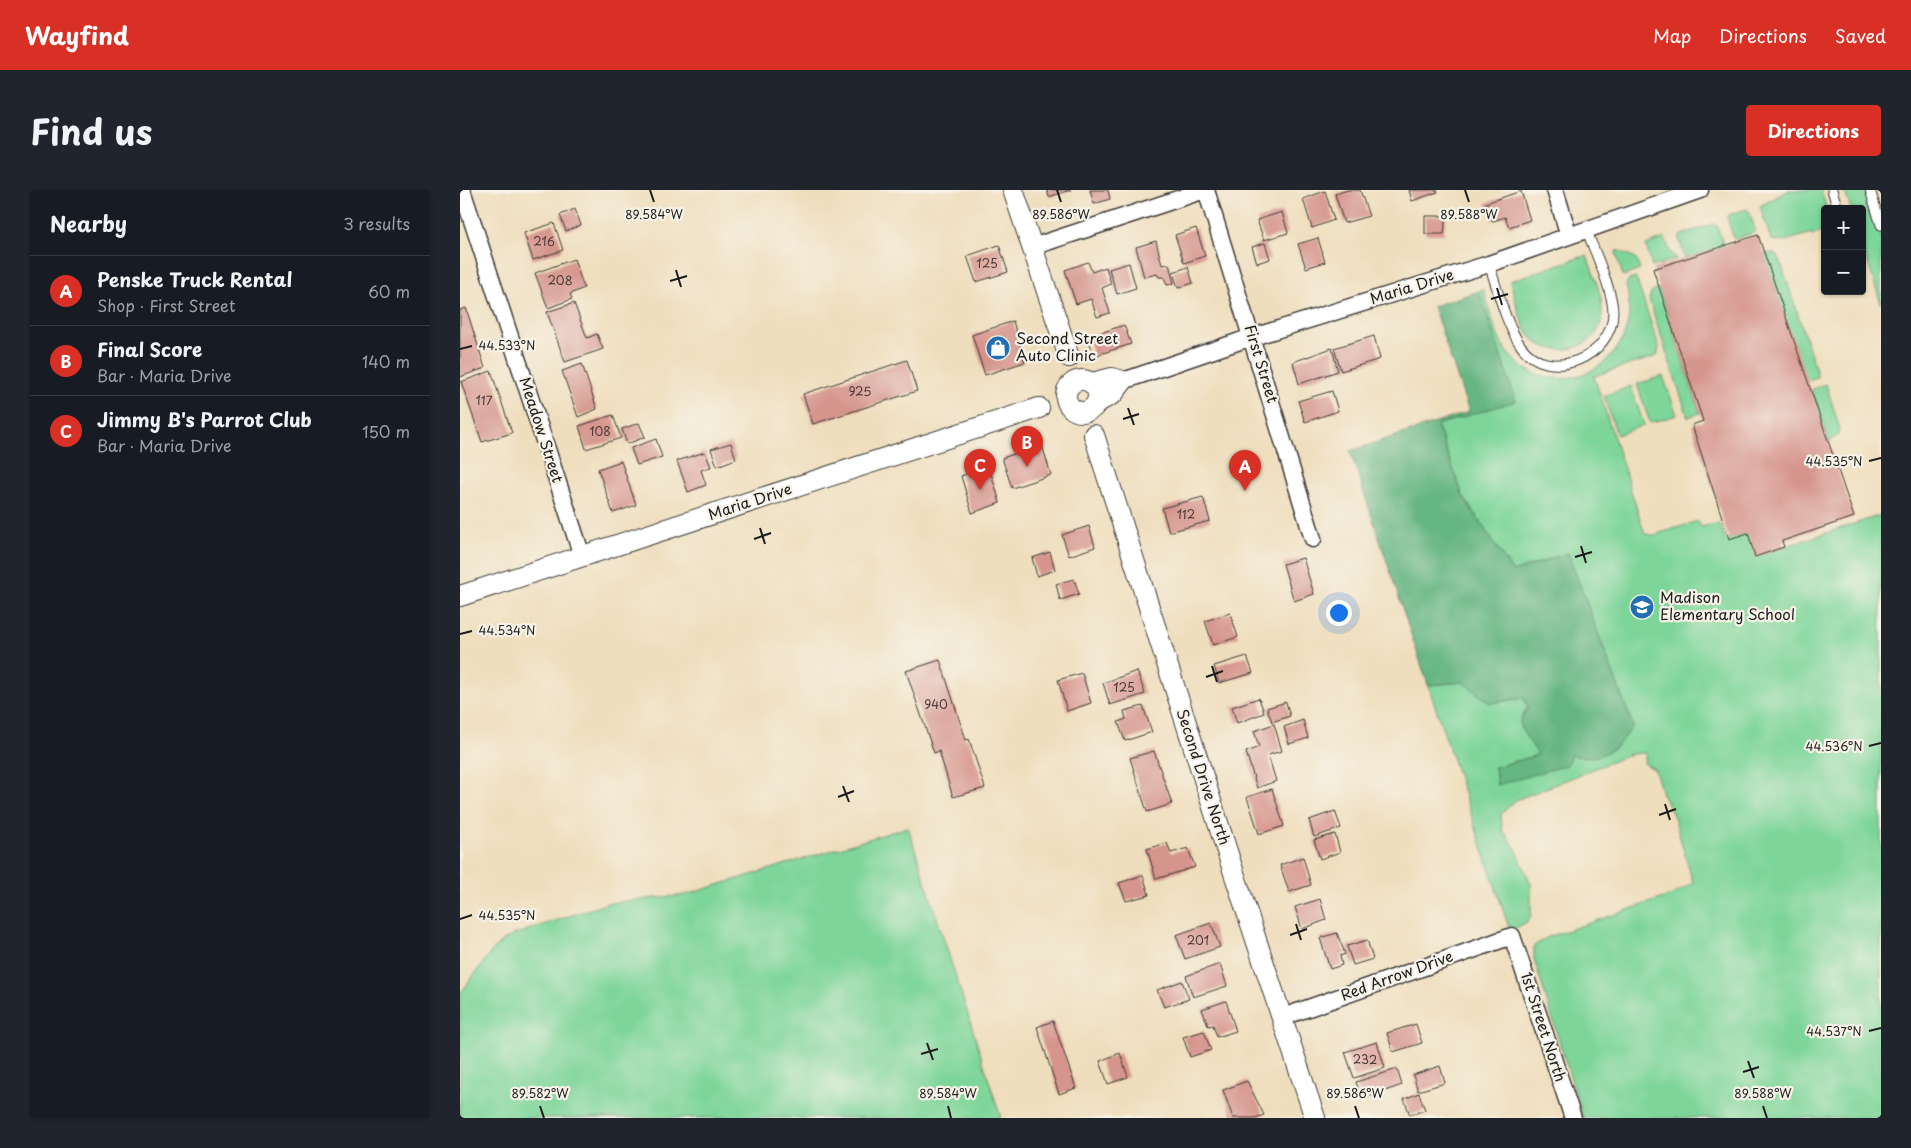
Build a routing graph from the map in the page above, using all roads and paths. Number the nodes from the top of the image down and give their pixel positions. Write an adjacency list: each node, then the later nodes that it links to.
1 (462, 190): 18 (street, Meadow Street)
2 (1013, 190): 12 (street)
3 (1206, 190): 12 (street); 14 (street, First Street)
4 (1555, 190): 11 (street)
5 (1700, 190): 10 (street, Maria Drive)
6 (1832, 190): 8 (lane)
7 (1870, 190): 9 (lane)
8 (1837, 205)
9 (1881, 225)
10 (1586, 228): 11 (street, Maria Drive); 13 (lane)
11 (1569, 236): 13 (street, Maria Drive)
12 (1032, 247): 16 (street)
13 (1489, 264): 14 (street, Maria Drive)
14 (1253, 337): 15 (street, Maria Drive); 17 (street, First Street)
15 (1123, 381): 16 (street, Maria Drive)
16 (1083, 396): 18 (street, Maria Drive); 21 (street, Second Drive North)
17 (1313, 539)
18 (582, 556): 19 (street, Maria Drive)
19 (460, 596)
20 (1512, 936): 21 (street, Red Arrow Drive); 23 (street, 1st Street North)
21 (1283, 1017): 22 (street, Second Drive North)
22 (1315, 1118)
23 (1573, 1118)

